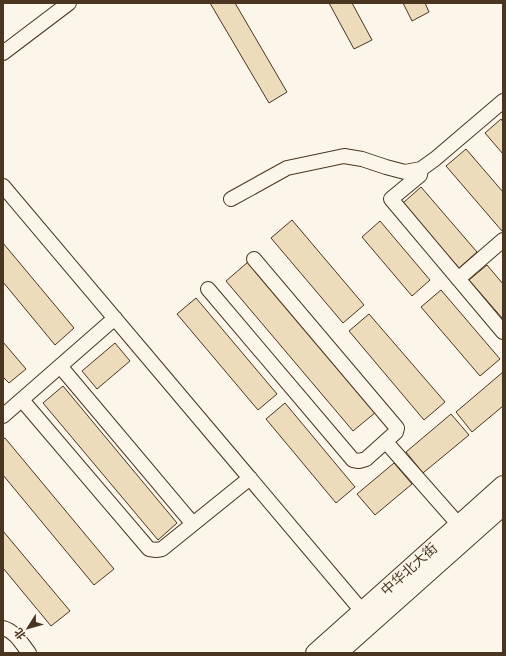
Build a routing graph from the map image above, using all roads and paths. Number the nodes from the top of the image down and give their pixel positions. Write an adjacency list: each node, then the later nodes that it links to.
1 (62, 5): 2 (street)
2 (3, 53)
3 (503, 101): 4 (street)
4 (421, 170): 6 (street); 9 (street)
5 (3, 186): 11 (street)
6 (232, 199)
7 (503, 240): 9 (street)
8 (254, 259): 16 (street)
9 (458, 279): 12 (street)
10 (208, 289): 16 (street)
11 (115, 318): 13 (street); 17 (street)
12 (503, 332)
13 (60, 366): 14 (street); 20 (street)
14 (22, 400): 15 (street); 20 (street)
15 (3, 416)
16 (386, 442): 21 (street)
17 (250, 478): 20 (street); 22 (street)
18 (503, 485): 21 (main road, 中华北大街)
19 (503, 506): 26 (main road, 中华北大街)
20 (193, 524)
21 (459, 525): 22 (main road, 中华北大街)
22 (362, 611): 25 (main road, 中华北大街)
23 (3, 628): 24 (street)
24 (29, 653)
25 (315, 653)
26 (338, 653)

